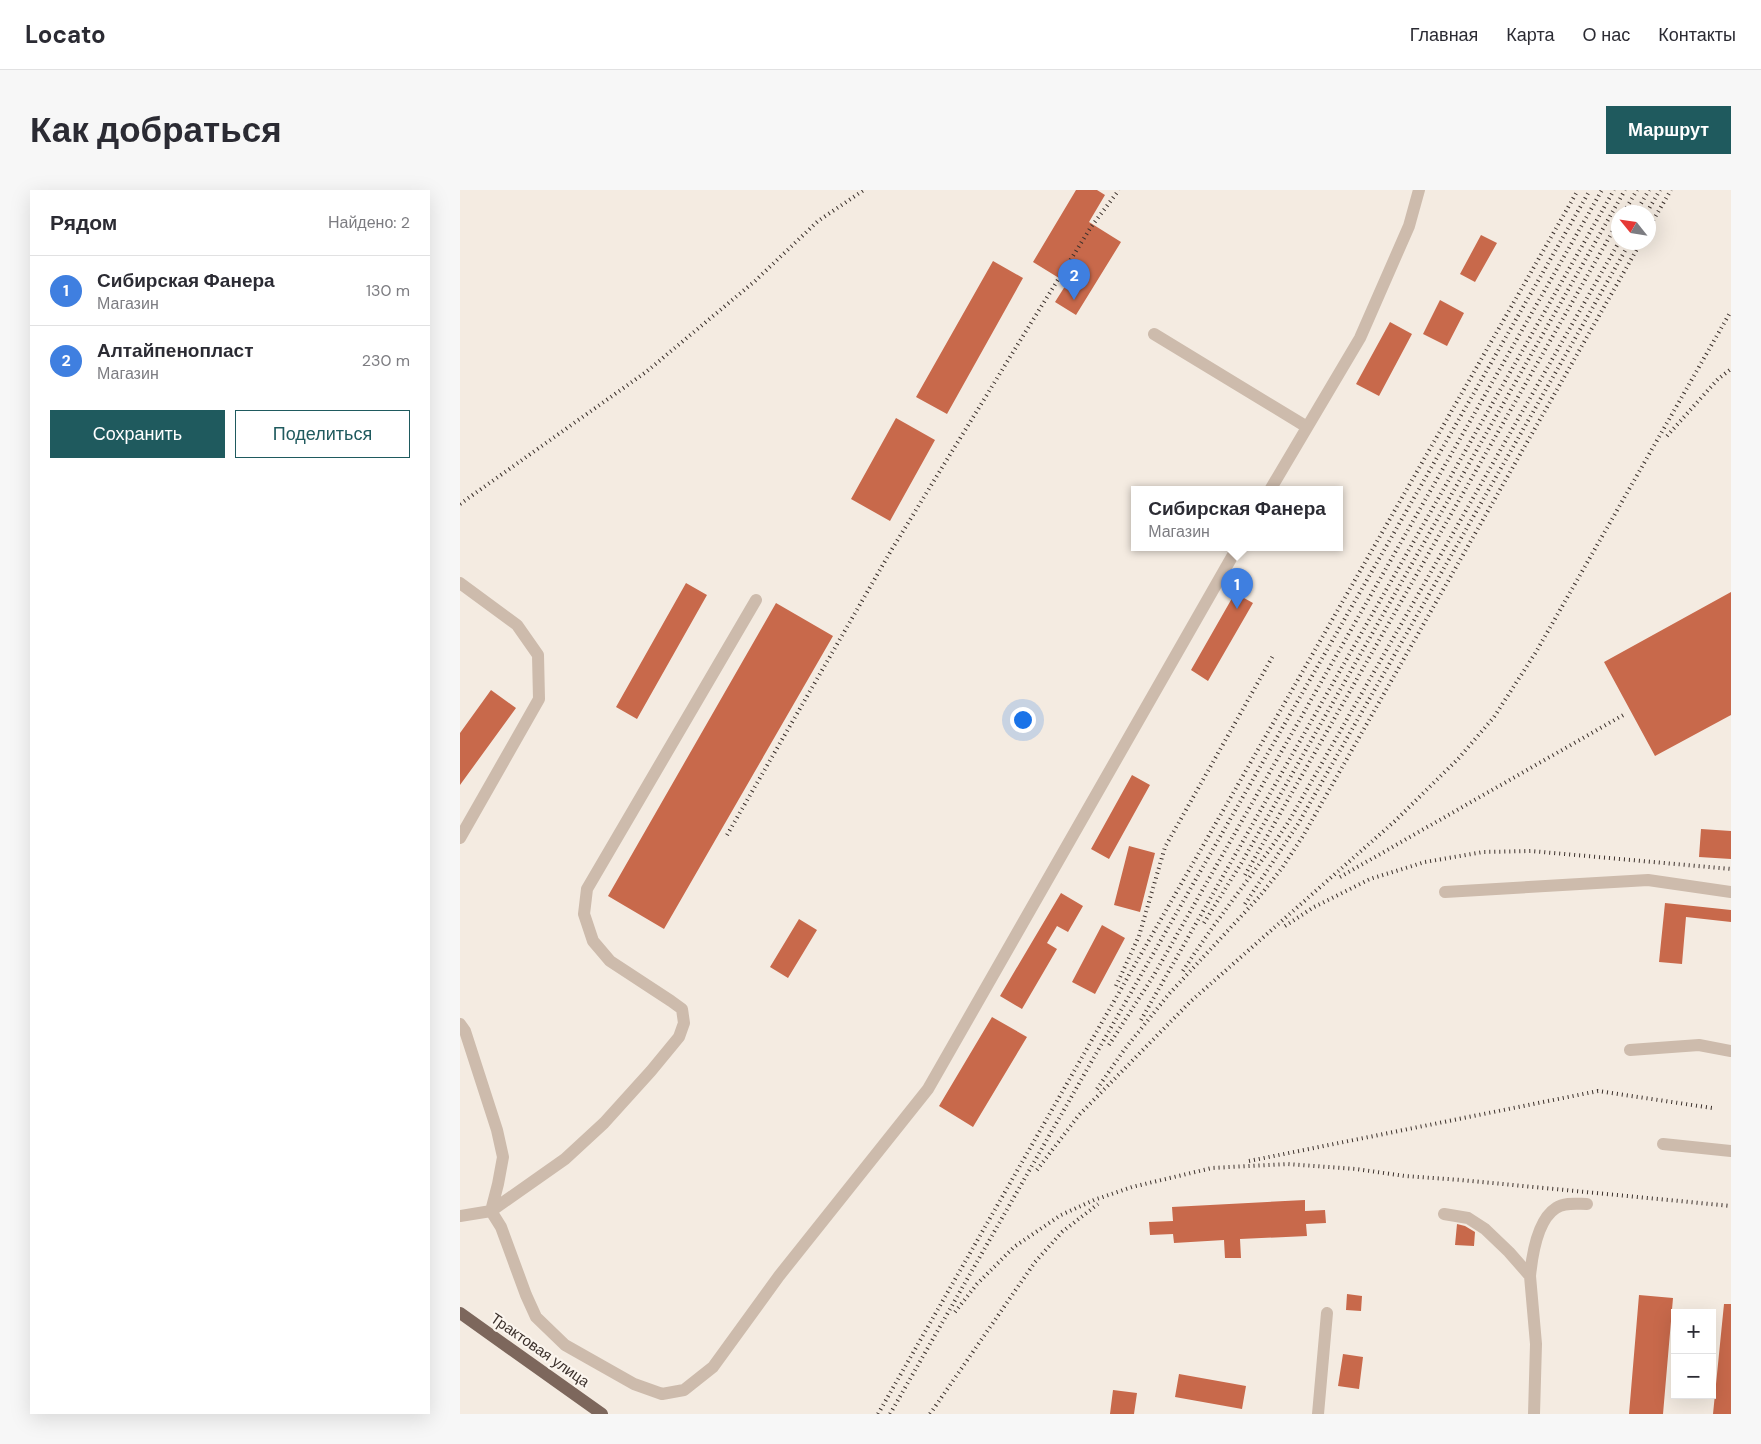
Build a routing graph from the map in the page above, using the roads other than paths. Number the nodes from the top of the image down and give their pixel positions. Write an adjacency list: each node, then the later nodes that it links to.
1 (1419, 190): 3 (street)
2 (1154, 334): 3 (street)
3 (1307, 427): 4 (street)
4 (1272, 486)
5 (1236, 551): 17 (street)
6 (460, 583): 8 (street)
7 (756, 600): 17 (street)
8 (460, 838)
9 (1445, 892): 10 (street)
10 (1731, 892)
11 (460, 1024): 17 (street)
12 (1630, 1050): 13 (street)
13 (1731, 1051)
14 (1663, 1144): 15 (street)
15 (1731, 1151)
16 (1587, 1204): 20 (street)
17 (490, 1211): 19 (street)
18 (1444, 1214): 20 (street)
19 (460, 1216)
20 (1530, 1276): 25 (street)
21 (460, 1313): 23 (main road, Трактовая улица)
22 (1327, 1313): 24 (street)
23 (602, 1414)
24 (1318, 1414)
25 (1534, 1414)

